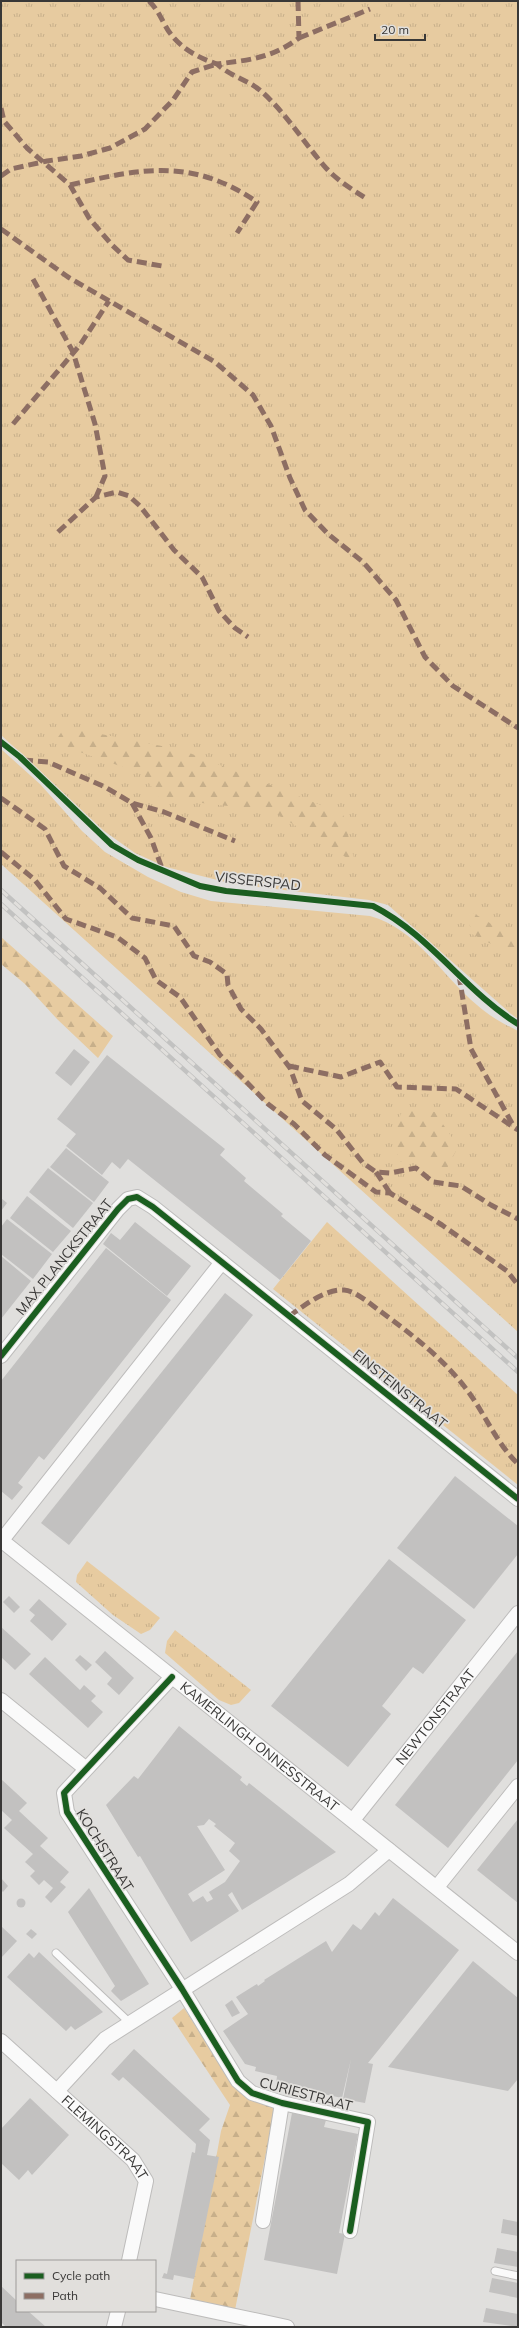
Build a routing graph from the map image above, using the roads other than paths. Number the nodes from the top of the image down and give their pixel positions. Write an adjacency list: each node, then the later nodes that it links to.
1 (222, 1262): 2 (street, MAX PLANCKSTRAAT); 3 (street, MAX PLANCKSTRAAT); 5 (street)
2 (267, 1298): 4 (street, EINSTEINSTRAAT)
3 (1, 1356)
4 (518, 1499)
5 (1, 1540): 7 (street, KAMERLINGH ONNESSTRAAT)
6 (518, 1613): 11 (street, NEWTONSTRAAT)
7 (172, 1676): 9 (street, KOCHSTRAAT); 11 (street, KAMERLINGH ONNESSTRAAT)
8 (1, 1700): 9 (street)
9 (86, 1768): 16 (street, KOCHSTRAAT)
10 (518, 1786): 13 (street)
11 (353, 1820): 12 (street, KAMERLINGH ONNESSTRAAT)
12 (389, 1850): 13 (street, KAMERLINGH ONNESSTRAAT); 16 (street)
13 (437, 1887): 15 (street, KAMERLINGH ONNESSTRAAT)
14 (56, 1953): 17 (lane)
15 (518, 1953)
16 (182, 1989): 17 (street); 20 (street, CURIESTRAAT)
17 (130, 2023): 19 (street)
18 (1, 2041): 19 (street, FLEMINGSTRAAT)
19 (56, 2091): 23 (street, FLEMINGSTRAAT)
20 (282, 2103): 21 (street, CURIESTRAAT); 22 (street, CURIESTRAAT)
21 (263, 2221)
22 (350, 2231)
23 (129, 2260)
24 (495, 2271): 25 (lane)
25 (518, 2276)
26 (156, 2299): 29 (street)
27 (118, 2312): 28 (street)
28 (114, 2327)
29 (287, 2327)

